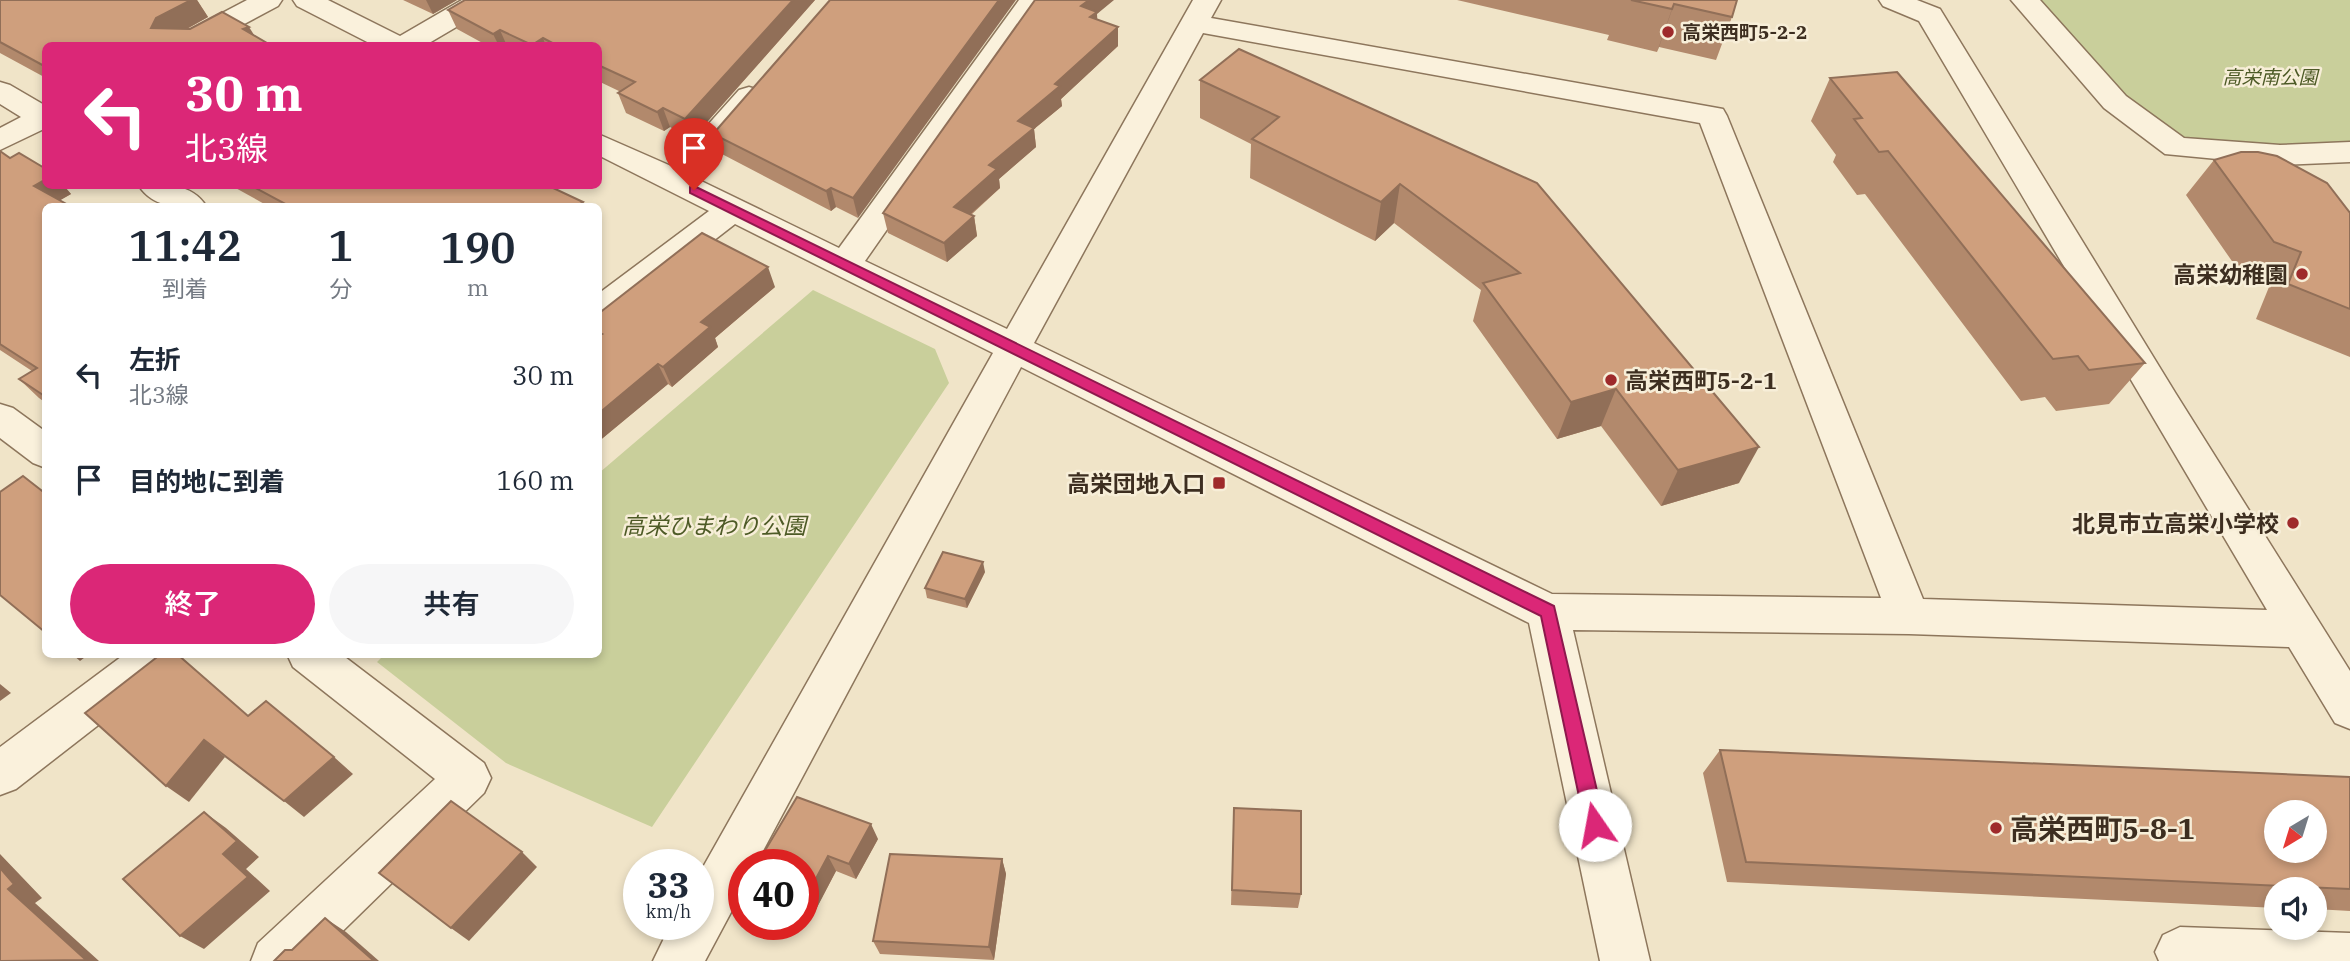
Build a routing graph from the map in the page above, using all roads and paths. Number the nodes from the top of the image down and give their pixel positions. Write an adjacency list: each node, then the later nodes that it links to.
1 (268, 0): 8 (street)
2 (307, 0): 9 (street)
3 (482, 0): 10 (street)
4 (1033, 0): 22 (street)
5 (1893, 0): 29 (street)
6 (2025, 0): 17 (street)
7 (1200, 12): 24 (street); 28 (street)
8 (189, 42)
9 (392, 42)
10 (407, 42)
11 (763, 80): 18 (street)
12 (0, 91): 13 (street)
13 (42, 116)
14 (42, 119): 15 (street)
15 (0, 140)
16 (602, 145): 18 (street)
17 (2350, 152)
18 (675, 181): 21 (street)
19 (160, 189): 20 (street)
20 (185, 203)
21 (733, 209): 22 (street); 23 (street)
22 (846, 263): 24 (street)
23 (602, 309)
24 (1013, 349): 27 (street); 37 (street)
25 (0, 418): 26 (street)
26 (42, 450)
27 (1548, 612): 28 (street); 38 (street)
28 (1909, 616): 29 (street)
29 (2300, 629): 32 (street)
30 (153, 658): 33 (street)
31 (313, 658): 36 (street)
32 (2350, 709)
33 (0, 774)
34 (2180, 952): 35 (street)
35 (2350, 958)
36 (276, 961)
37 (678, 961)
38 (1625, 961)

